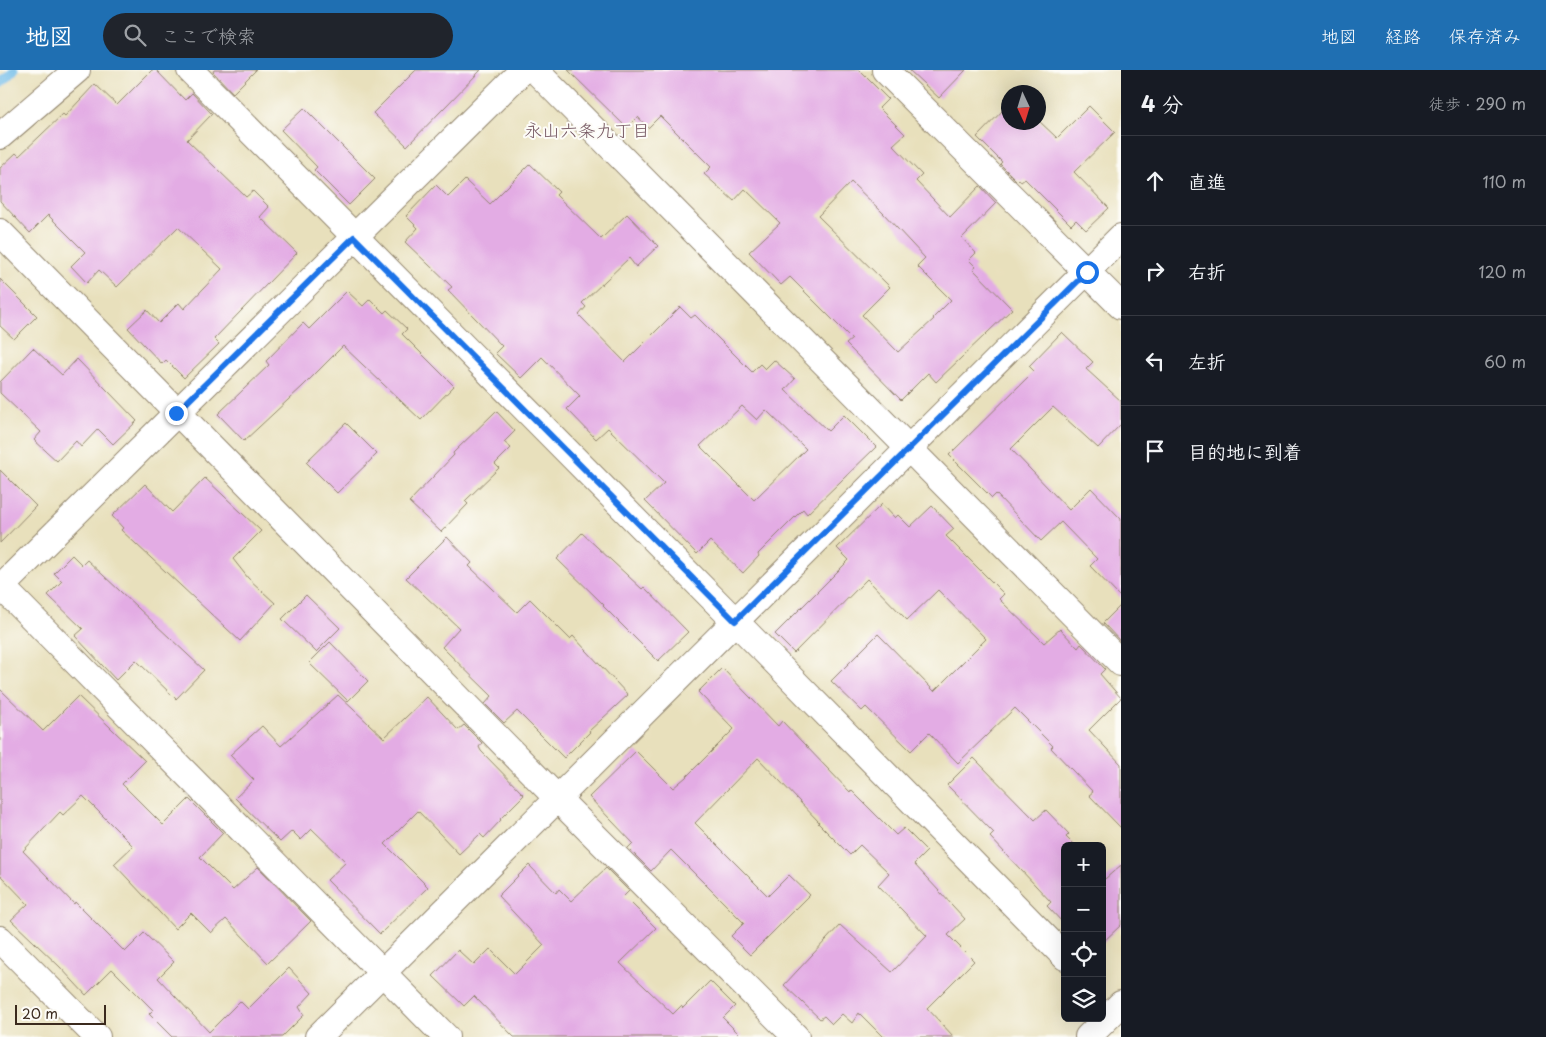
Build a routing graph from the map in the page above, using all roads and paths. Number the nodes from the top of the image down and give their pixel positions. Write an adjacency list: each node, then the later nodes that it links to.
1 (78, 70): 6 (street)
2 (190, 70): 8 (street)
3 (523, 70): 8 (street)
4 (535, 70): 13 (street)
5 (885, 70): 10 (street)
6 (0, 136)
7 (0, 232): 12 (street)
8 (354, 237): 12 (street); 15 (street)
9 (1121, 237): 10 (street)
10 (1087, 272): 11 (street); 13 (street)
11 (1121, 306)
12 (176, 413): 14 (street); 17 (street)
13 (910, 448): 15 (street); 16 (street)
14 (1, 587): 20 (street)
15 (735, 621): 17 (street); 19 (street)
16 (1121, 663)
17 (557, 798): 20 (street); 25 (street)
18 (0, 939): 22 (street)
19 (1061, 953)
20 (382, 972): 23 (street); 24 (street)
21 (1113, 1003): 26 (street)
22 (97, 1037)
23 (318, 1037)
24 (446, 1037)
25 (796, 1037)
26 (1088, 1037)

